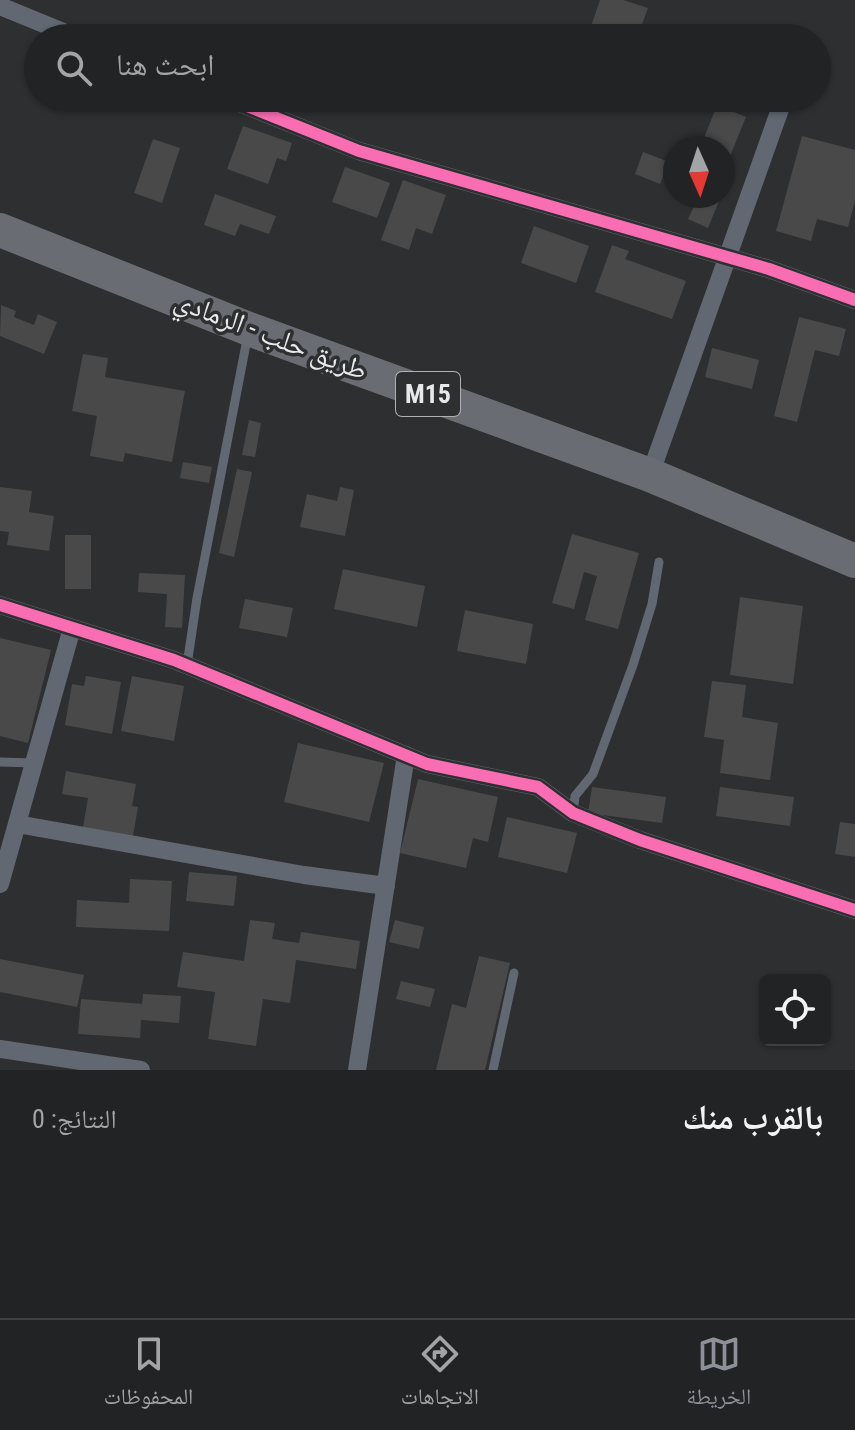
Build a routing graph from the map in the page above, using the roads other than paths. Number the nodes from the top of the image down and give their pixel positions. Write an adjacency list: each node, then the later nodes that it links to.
1 (0, 6): 2 (street)
2 (44, 24)
3 (262, 112): 6 (street)
4 (779, 112): 6 (street)
5 (0, 230): 8 (highway, طريق حلب - الرمادي / M15)
6 (725, 256): 7 (street); 9 (street)
7 (855, 300)
8 (249, 329): 9 (highway, طريق حلب - الرمادي / M15); 14 (lane)
9 (650, 475): 10 (highway, طريق حلب - الرمادي / M15)
10 (855, 561)
11 (659, 562): 18 (lane)
12 (0, 605): 13 (street)
13 (72, 628): 14 (street); 17 (street)
14 (187, 665): 15 (street)
15 (406, 755): 18 (street); 21 (street)
16 (0, 762): 17 (lane)
17 (34, 763): 19 (street)
18 (573, 813): 22 (street)
19 (17, 824): 20 (street); 21 (street)
20 (0, 884)
21 (386, 886): 26 (street)
22 (855, 910)
23 (514, 973): 27 (lane)
24 (0, 1049): 25 (street)
25 (141, 1070)
26 (357, 1070)
27 (493, 1070)

